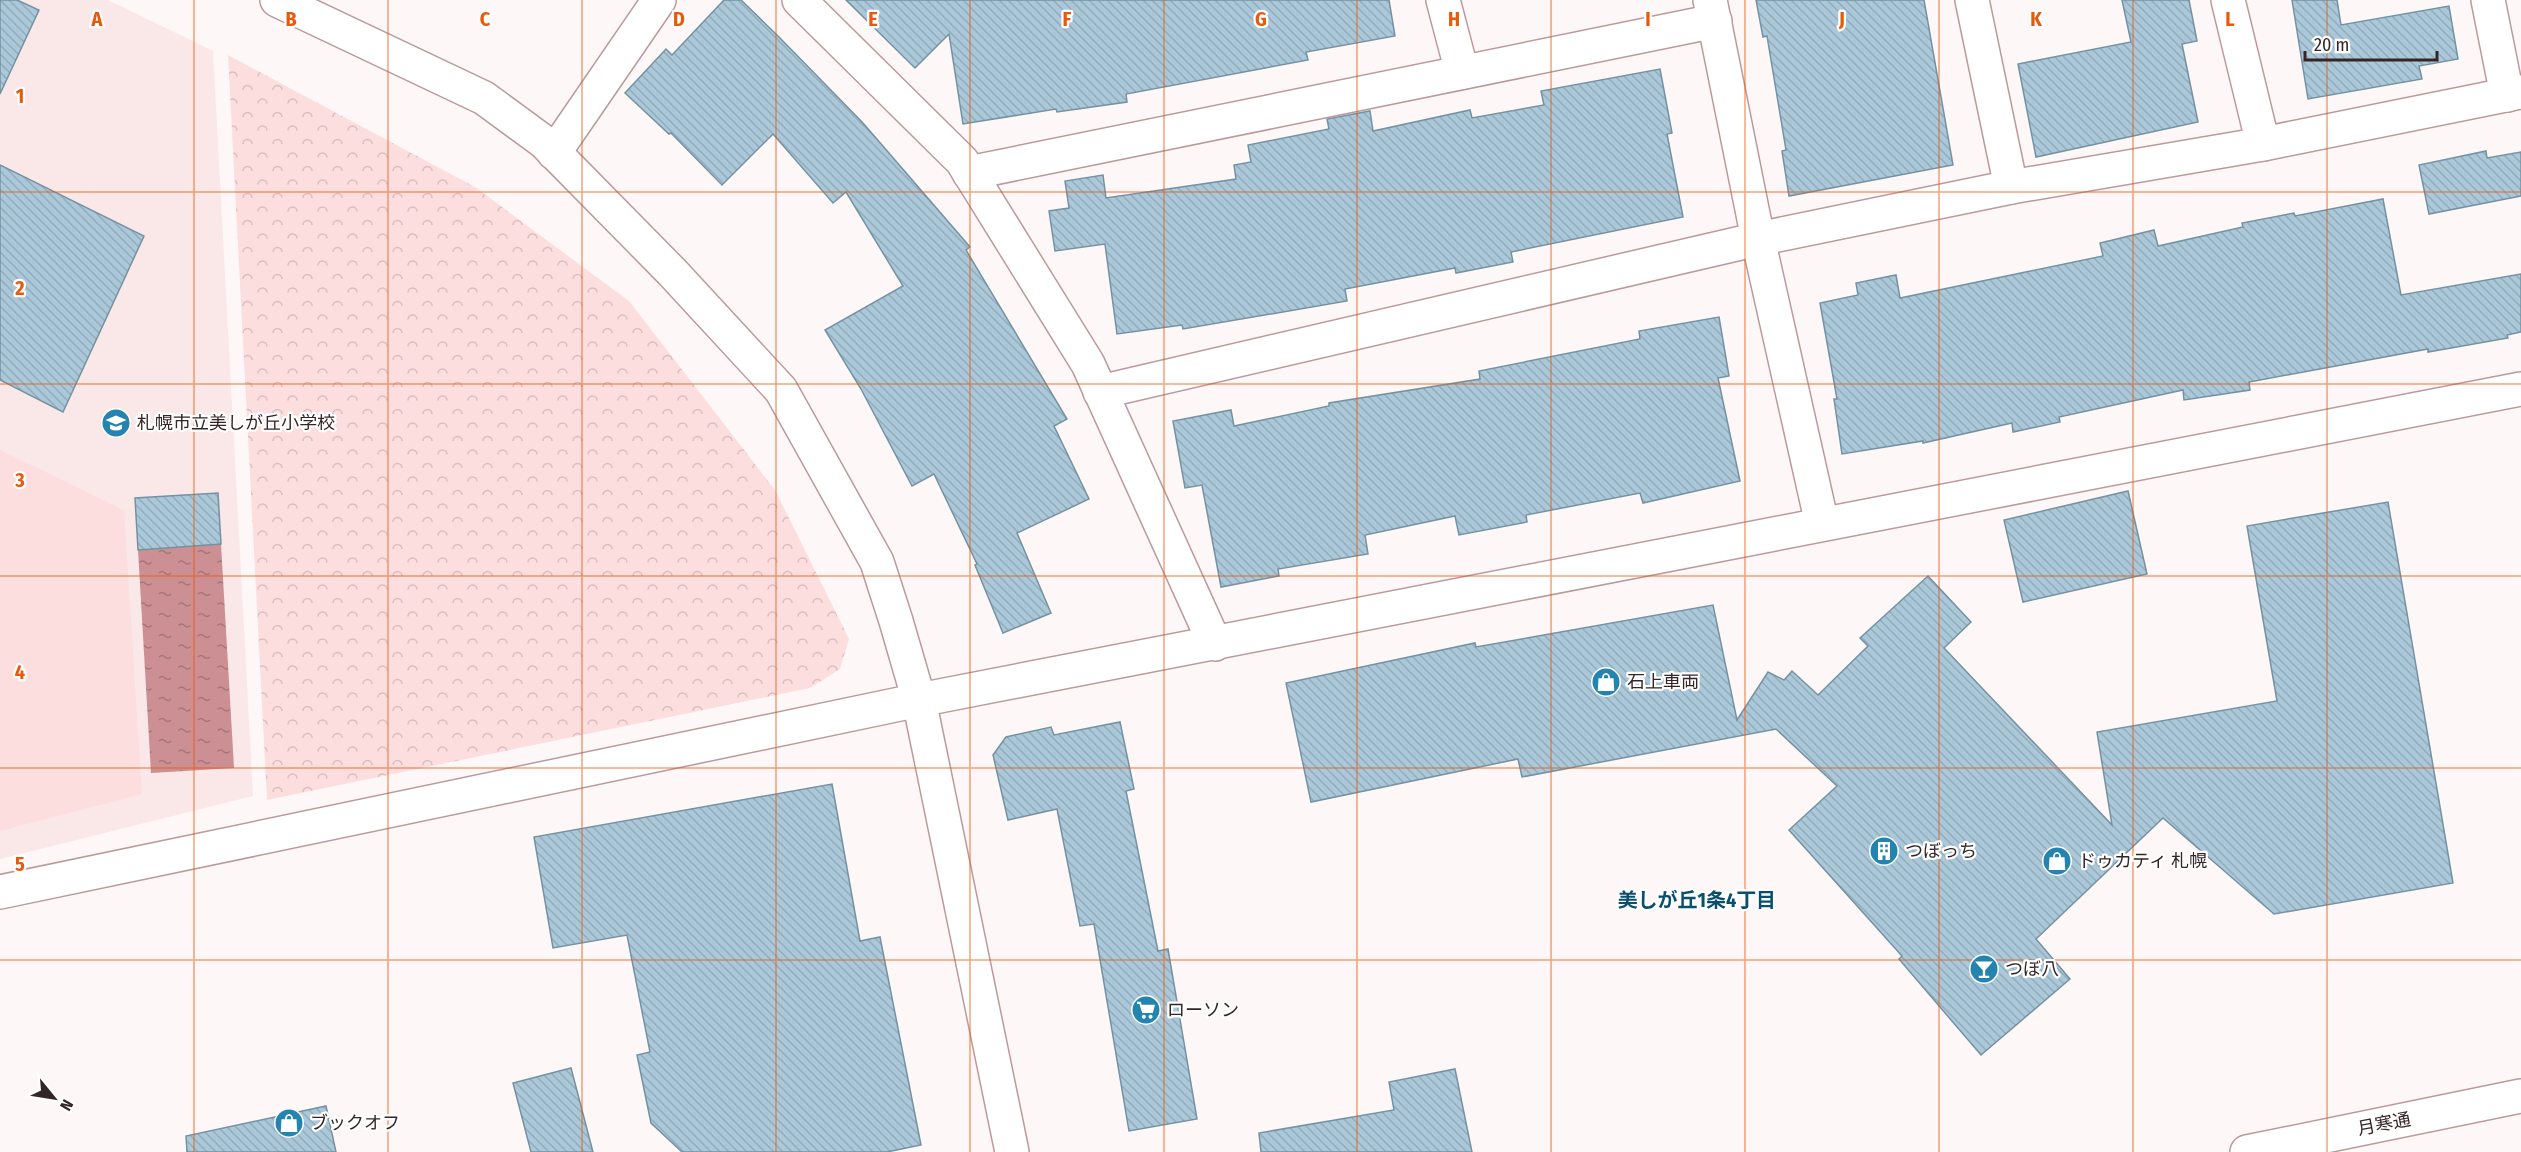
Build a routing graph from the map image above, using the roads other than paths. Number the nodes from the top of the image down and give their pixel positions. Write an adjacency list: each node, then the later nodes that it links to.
1 (278, 0): 12 (main road)
2 (659, 0): 12 (main road)
3 (799, 0): 13 (main road)
4 (1443, 0): 9 (main road)
5 (1972, 0): 14 (main road)
6 (2228, 0): 11 (main road)
7 (2488, 0): 10 (main road)
8 (1713, 10): 9 (main road); 15 (main road)
9 (1462, 72): 13 (main road)
10 (2514, 94): 11 (main road)
11 (2263, 144): 14 (main road)
12 (554, 153): 20 (main road)
13 (969, 173): 17 (main road)
14 (2011, 187): 15 (main road)
15 (1758, 239): 17 (main road); 18 (main road)
16 (2521, 389): 18 (main road)
17 (1100, 392): 19 (main road)
18 (1822, 524): 19 (main road)
19 (1215, 644): 20 (main road)
20 (919, 700): 21 (main road); 23 (main road)
21 (0, 892)
22 (2521, 1096): 24 (main road, 月寒通)
23 (1012, 1152)
24 (2247, 1152)

